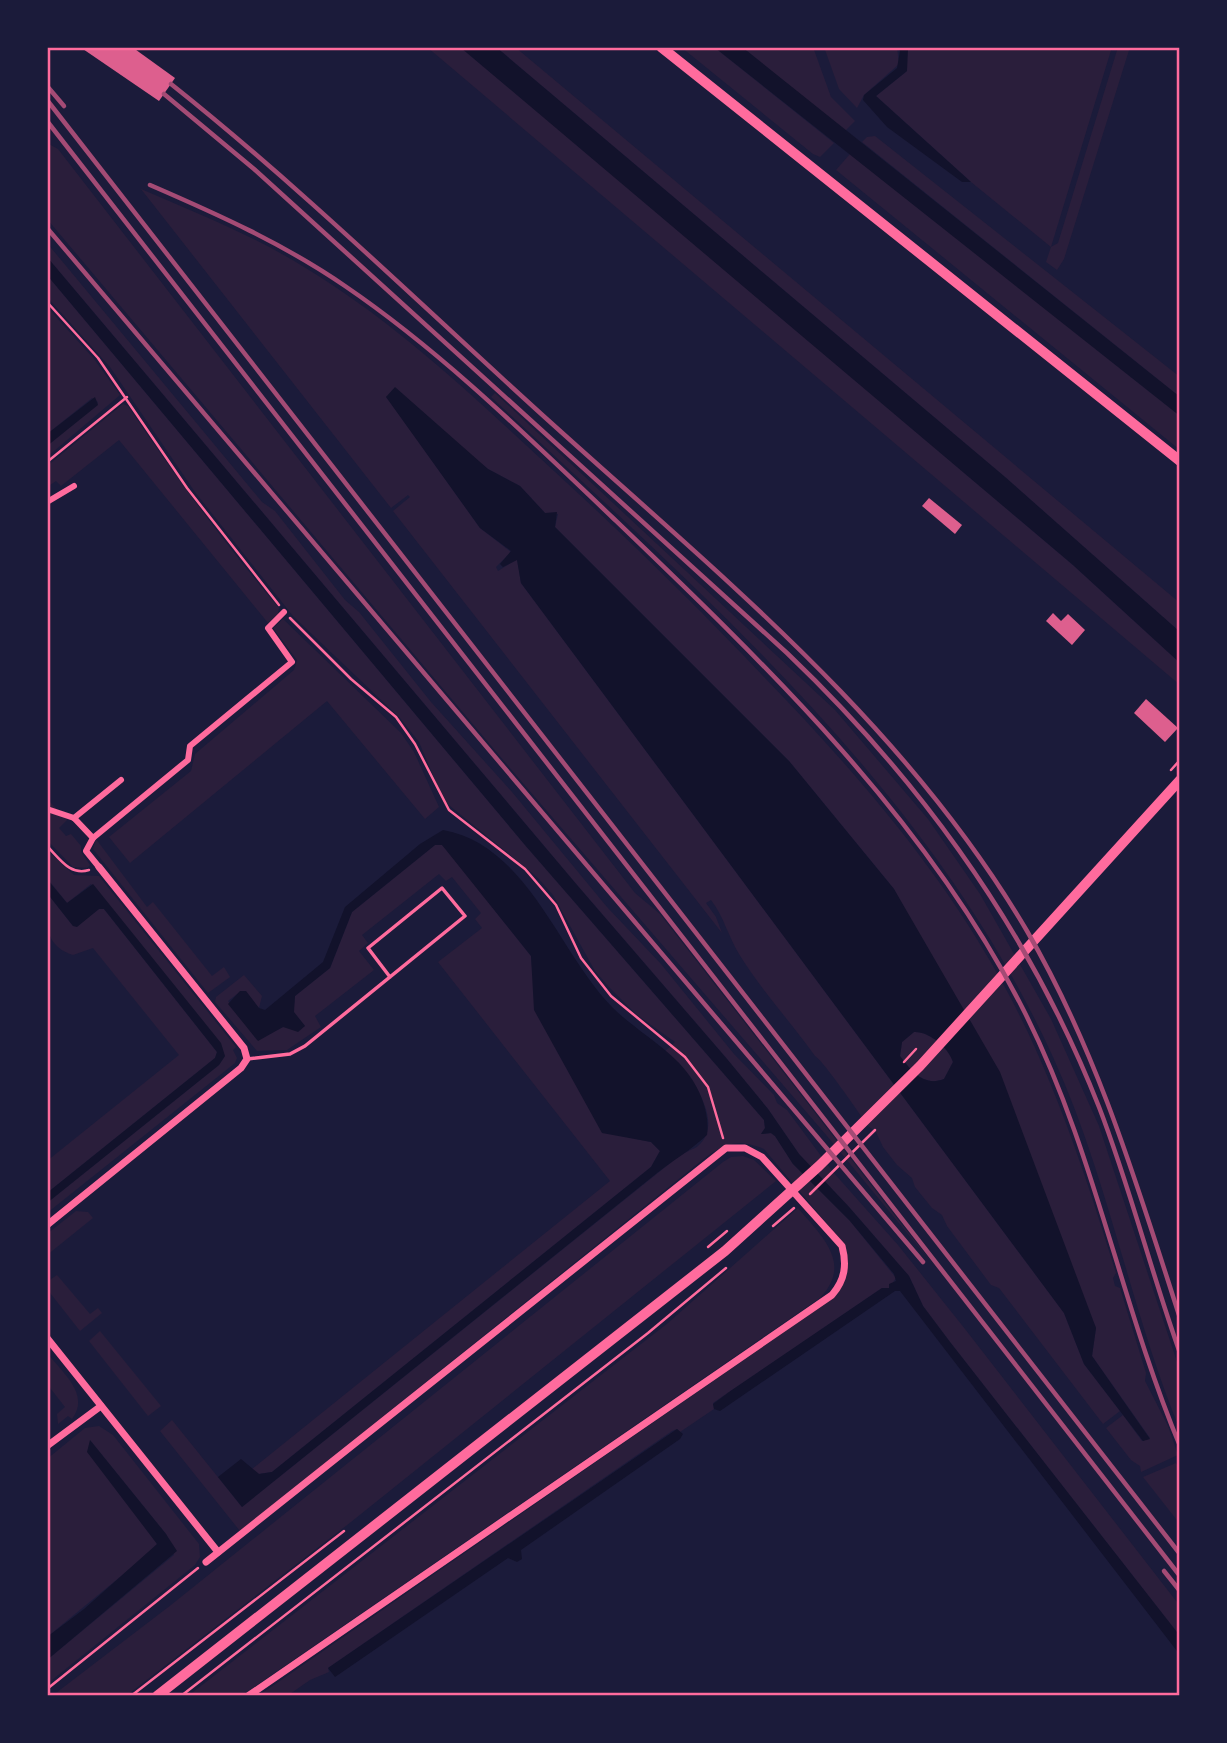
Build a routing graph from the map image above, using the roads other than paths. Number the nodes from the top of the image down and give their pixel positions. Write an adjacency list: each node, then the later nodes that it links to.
1 (661, 47): 2 (street)
2 (1180, 461)
3 (74, 486): 4 (street)
4 (47, 502)
5 (286, 613): 10 (street)
6 (121, 780): 9 (street)
7 (1180, 780): 20 (main road)
8 (47, 809): 9 (street)
9 (74, 818): 10 (street)
10 (93, 838): 11 (street)
11 (99, 867): 13 (street)
12 (390, 977): 12 (lane); 13 (lane)
13 (247, 1059): 14 (street)
14 (47, 1225)
15 (47, 1338): 16 (street)
16 (101, 1406): 17 (street); 18 (street)
17 (47, 1446)
18 (218, 1552): 19 (street); 21 (street)
19 (206, 1562)
20 (157, 1696)
21 (247, 1696)

